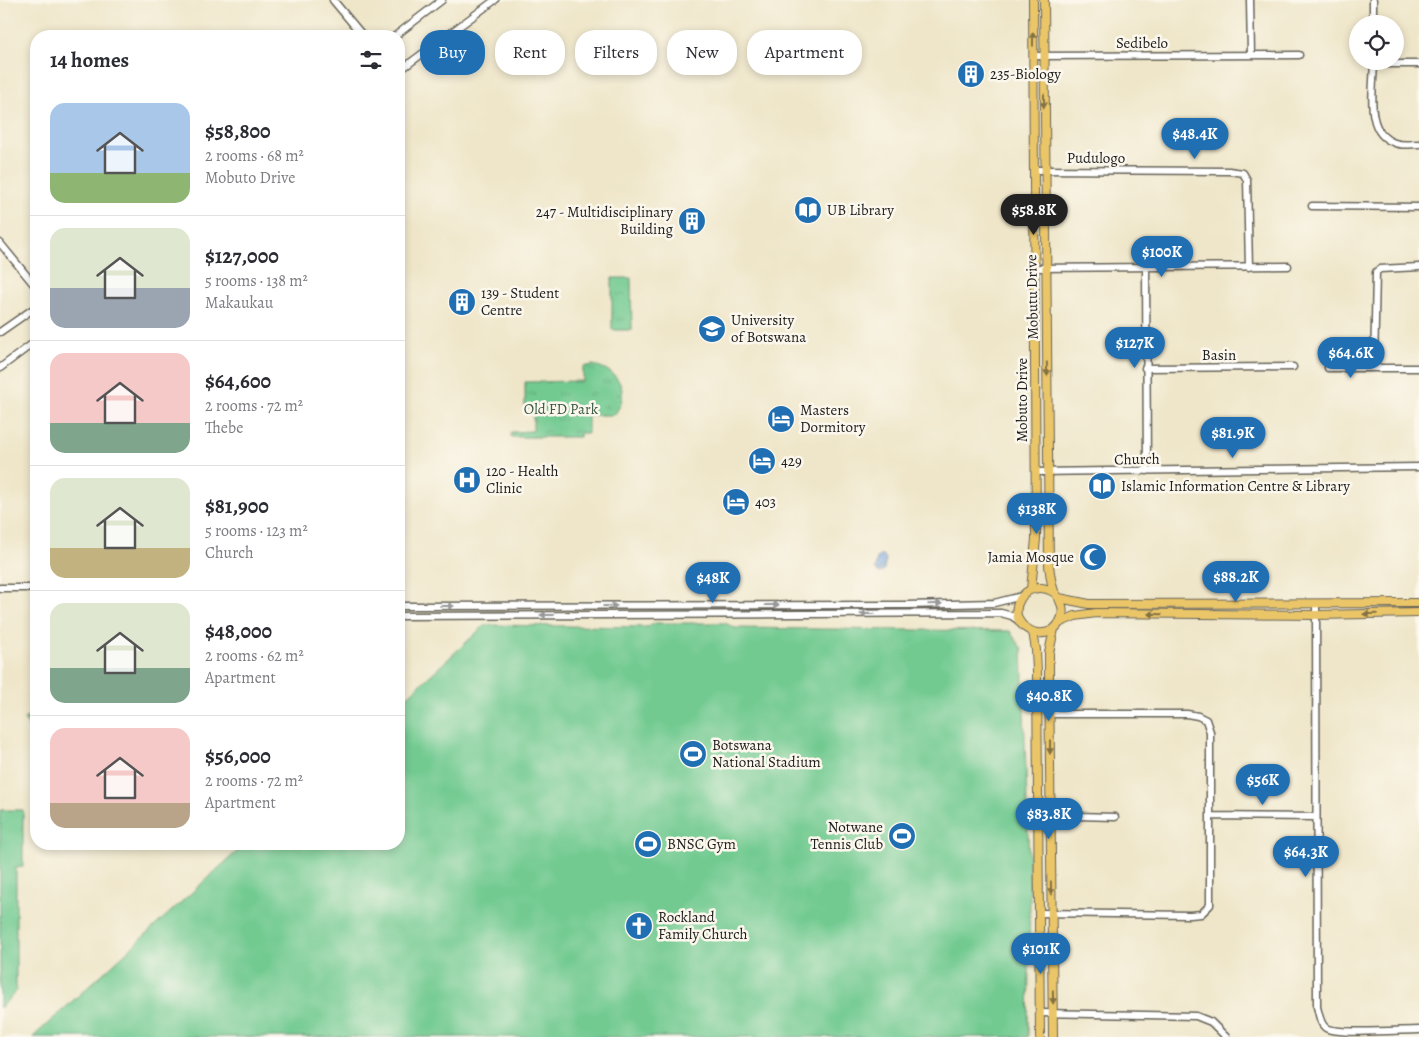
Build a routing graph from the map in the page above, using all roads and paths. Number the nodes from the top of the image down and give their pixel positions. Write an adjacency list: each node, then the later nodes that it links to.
1 (333, 0): 9 (street)
2 (442, 0): 10 (street)
3 (495, 0): 17 (street)
4 (1033, 0): 13 (main road, Mobuto Drive, one-way to 4)
5 (1044, 0): 14 (main road, Mobutu Drive)
6 (1250, 0): 11 (street)
7 (1373, 0): 8 (street)
8 (1373, 15)
9 (358, 30)
10 (403, 30)
11 (1251, 54): 12 (street, Sedibelo); 14 (street, Sedibelo)
12 (1299, 55)
13 (1034, 56): 14 (street, Sedibelo); 20 (main road, Mobuto Drive)
14 (1044, 56): 21 (main road, Mobutu Drive, one-way to 21)
15 (1404, 63): 16 (street)
16 (1419, 64)
17 (405, 67)
18 (1374, 70): 19 (street)
19 (1419, 144)
20 (1034, 152): 21 (main road); 22 (main road, Mobuto Drive)
21 (1045, 152): 23 (main road, Mobutu Drive)
22 (1034, 170): 23 (street, Pudulogo); 31 (main road, Mobuto Drive)
23 (1045, 171): 27 (street, Pudulogo); 32 (main road, Mobutu Drive)
24 (1312, 206): 25 (street)
25 (1419, 207)
26 (0, 243): 33 (street)
27 (1249, 266): 28 (street); 29 (street)
28 (1288, 266)
29 (1146, 267): 32 (street); 38 (street)
30 (1419, 267): 41 (street)
31 (1035, 268): 32 (street); 45 (main road, Mobuto Drive)
32 (1046, 268): 46 (main road, Mobutu Drive, one-way to 46)
33 (30, 280)
34 (30, 311): 35 (street)
35 (0, 332)
36 (30, 346): 37 (street)
37 (0, 368)
38 (1146, 368): 39 (street, Basin); 44 (street)
39 (1293, 368)
40 (1328, 368): 41 (street)
41 (1374, 368): 42 (street)
42 (1419, 368)
43 (1419, 467): 44 (street, Church)
44 (1147, 471): 46 (street, Church)
45 (1036, 472): 46 (street, Church); 49 (main road, Mobuto Drive)
46 (1048, 472): 51 (main road, Mobutu Drive)
47 (0, 588): 48 (street)
48 (30, 588)
49 (1031, 589): 50 (main road); 51 (main road)
50 (1022, 596): 54 (street, one-way to 50); 58 (main road)
51 (1057, 596): 53 (main road); 59 (main road)
52 (1419, 603): 53 (main road)
53 (1316, 604): 56 (street)
54 (405, 606)
55 (1419, 614): 56 (main road, one-way to 56)
56 (1316, 615): 59 (main road, one-way to 59); 66 (street)
57 (405, 616): 58 (street, one-way to 57)
58 (1019, 621): 60 (main road)
59 (1057, 626): 60 (main road); 61 (main road)
60 (1032, 632): 62 (main road)
61 (1050, 714): 63 (main road, one-way to 63); 64 (street)
62 (1038, 816): 63 (street); 67 (main road)
63 (1050, 816): 65 (street); 68 (main road, one-way to 68)
64 (1210, 816): 66 (street); 68 (street)
65 (1115, 817)
66 (1316, 817): 72 (street)
67 (1039, 913): 68 (street); 69 (main road)
68 (1051, 913): 70 (main road, one-way to 70)
69 (1040, 1013): 70 (street); 73 (main road)
70 (1053, 1014): 74 (main road); 75 (street)
71 (1419, 1030): 72 (street)
72 (1402, 1034)
73 (1040, 1037)
74 (1053, 1037)
75 (1226, 1037)

